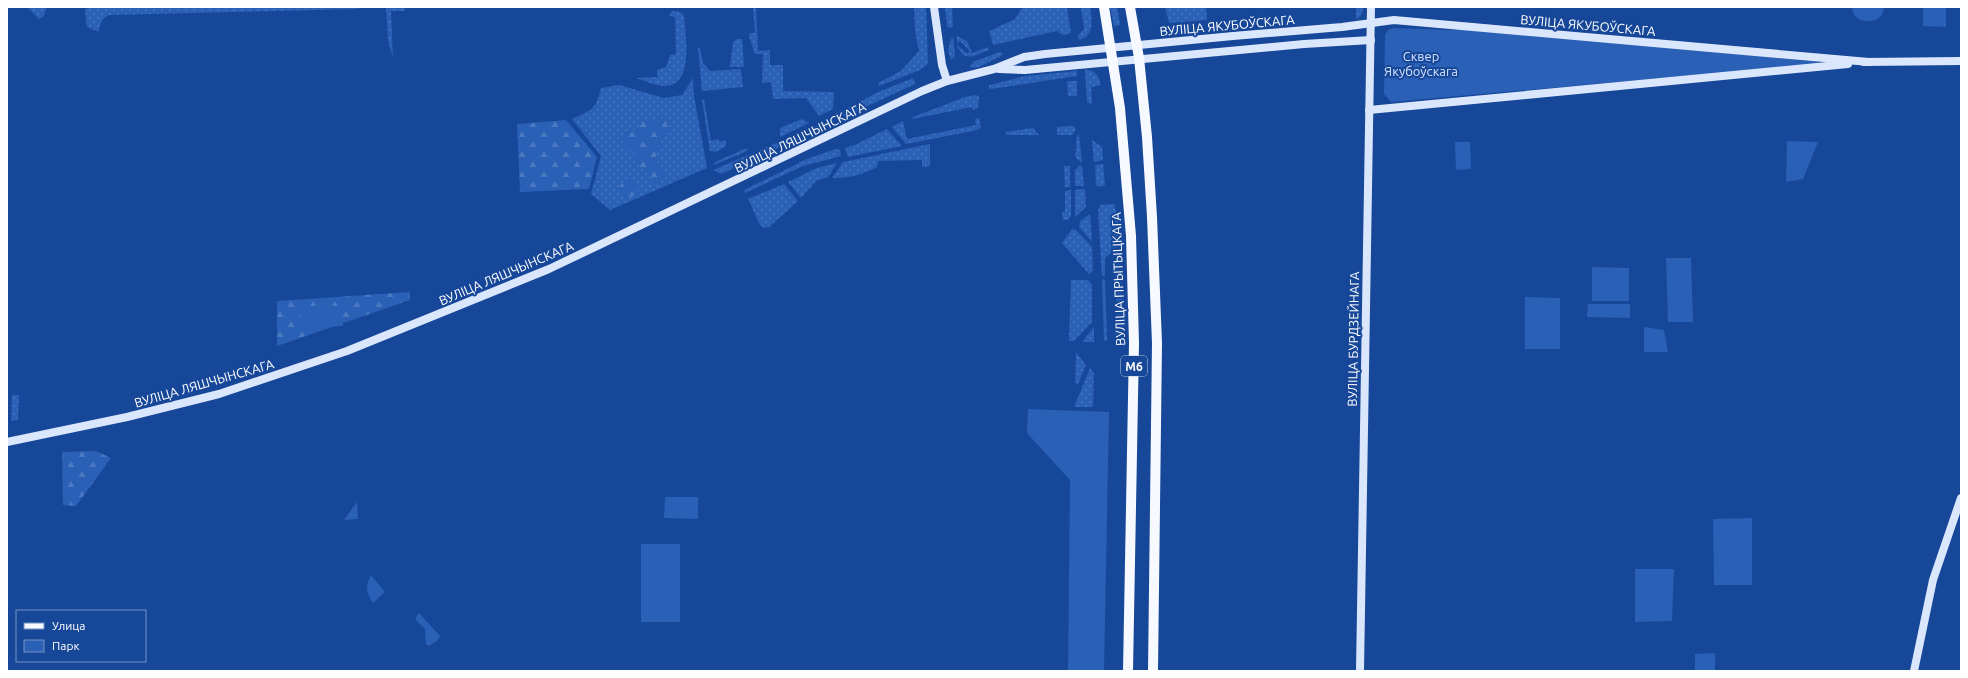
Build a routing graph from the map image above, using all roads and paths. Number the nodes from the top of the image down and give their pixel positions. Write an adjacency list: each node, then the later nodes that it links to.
1 (934, 7): 14 (main road)
2 (1104, 7): 8 (main road, ВУЛІЦА ПРЫТЫЦКАГА / М6)
3 (1130, 7): 7 (main road, М6)
4 (1371, 7): 5 (main road, ВУЛІЦА БУРДЗЕЙНАГА)
5 (1371, 23): 6 (main road, ВУЛІЦА БУРДЗЕЙНАГА); 7 (main road, ВУЛІЦА ЯКУБОЎСКАГА); 12 (main road, ВУЛІЦА ЯКУБОЎСКАГА)
6 (1371, 40): 9 (main road, ВУЛІЦА ЯКУБОЎСКАГА); 15 (main road, ВУЛІЦА БУРДЗЕЙНАГА)
7 (1137, 44): 8 (main road, ВУЛІЦА ЛЯШЧЫНСКАГА); 9 (main road, М6)
8 (1111, 47): 10 (main road, ВУЛІЦА ПРЫТЫЦКАГА / М6); 13 (main road, ВУЛІЦА ЛЯШЧЫНСКАГА)
9 (1138, 58): 10 (main road, ВУЛІЦА ЛЯШЧЫНСКАГА); 19 (main road, М6)
10 (1114, 61): 13 (main road, ВУЛІЦА ЛЯШЧЫНСКАГА); 18 (main road, ВУЛІЦА ПРЫТЫЦКАГА / М6)
11 (1961, 61): 12 (main road, ВУЛІЦА ЯКУБОЎСКАГА)
12 (1869, 62): 15 (main road, ВУЛІЦА ЯКУБОЎСКАГА)
13 (994, 69): 14 (main road, ВУЛІЦА ЛЯШЧЫНСКАГА)
14 (947, 81): 16 (main road, ВУЛІЦА ЛЯШЧЫНСКАГА)
15 (1369, 110): 20 (main road, ВУЛІЦА БУРДЗЕЙНАГА)
16 (7, 442)
17 (1961, 498): 21 (main road)
18 (1128, 671)
19 (1154, 671)
20 (1360, 671)
21 (1914, 671)

